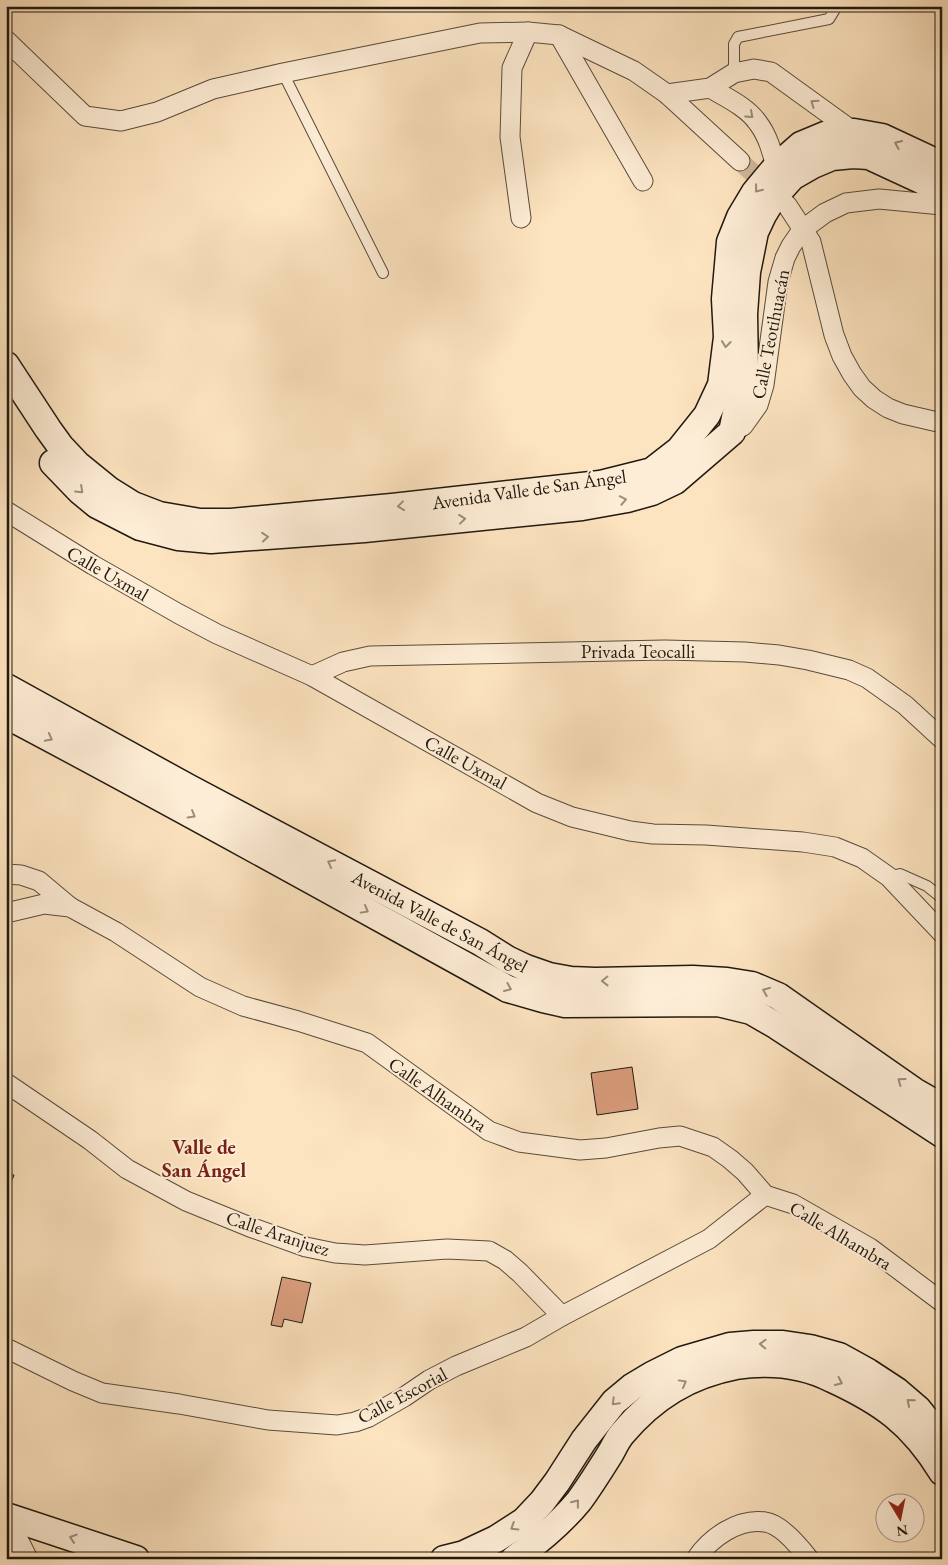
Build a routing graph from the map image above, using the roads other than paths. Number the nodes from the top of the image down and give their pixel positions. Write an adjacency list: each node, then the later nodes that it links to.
1 (837, 6): 6 (lane)
2 (528, 32): 3 (street); 5 (street); 18 (street)
3 (559, 36): 8 (street); 14 (street)
4 (6, 40): 5 (street)
5 (283, 73): 20 (lane)
6 (734, 73): 7 (street); 9 (street, one-way to 6)
7 (710, 88): 8 (street); 13 (street, one-way to 13)
8 (667, 94): 11 (street)
9 (854, 132): 10 (street, Avenida Valle de San Ángel); 12 (street, Avenida Valle de San Ángel, one-way to 9)
10 (828, 146): 13 (street, Avenida Valle de San Ángel); 15 (street, Avenida Valle de San Ángel); 24 (street, Avenida Valle de San Ángel)
11 (740, 160)
12 (942, 165)
13 (776, 167): 25 (street, Avenida Valle de San Ángel, one-way to 25)
14 (643, 181)
15 (942, 193)
16 (786, 205): 19 (street, Calle Teotihuacán)
17 (942, 205): 19 (street, Calle Teotihuacán)
18 (521, 218)
19 (802, 230): 23 (street, Calle Teotihuacán); 24 (street, Calle Teotihuacán)
20 (383, 273)
21 (6, 365): 27 (street, Avenida Valle de San Ángel)
22 (6, 398): 27 (street, Avenida Valle de San Ángel, one-way to 27)
23 (942, 423)
24 (732, 432): 25 (street, Avenida Valle de San Ángel)
25 (685, 459): 27 (street, Avenida Valle de San Ángel)
26 (6, 511): 28 (street, Calle Uxmal)
27 (232, 530)
28 (312, 676): 31 (street, Privada Teocalli); 33 (street, Calle Uxmal)
29 (6, 687): 39 (street, Avenida Valle de San Ángel, one-way to 29)
30 (6, 715): 40 (street, Avenida Valle de San Ángel, one-way to 40)
31 (942, 739)
32 (6, 874): 35 (street)
33 (889, 877): 34 (lane); 37 (street, Calle Uxmal)
34 (942, 898)
35 (70, 907): 36 (street, Calle Alhambra); 41 (street, Calle Alhambra)
36 (6, 913)
37 (942, 933)
38 (6, 1083): 43 (street, Calle Aranjuez)
39 (942, 1107)
40 (942, 1134)
41 (765, 1195): 42 (street, Calle Alhambra); 43 (street, Calle Escorial)
42 (942, 1302)
43 (562, 1316): 44 (street, Calle Escorial)
44 (6, 1348)
45 (942, 1439): 53 (street, one-way to 53)
46 (942, 1472): 54 (street, one-way to 46)
47 (6, 1516): 52 (street, one-way to 47)
48 (6, 1523): 51 (street)
49 (6, 1559): 50 (street)
50 (15, 1559)
51 (28, 1559)
52 (136, 1559)
53 (444, 1559)
54 (514, 1559)
55 (696, 1559): 56 (street)
56 (809, 1559)

